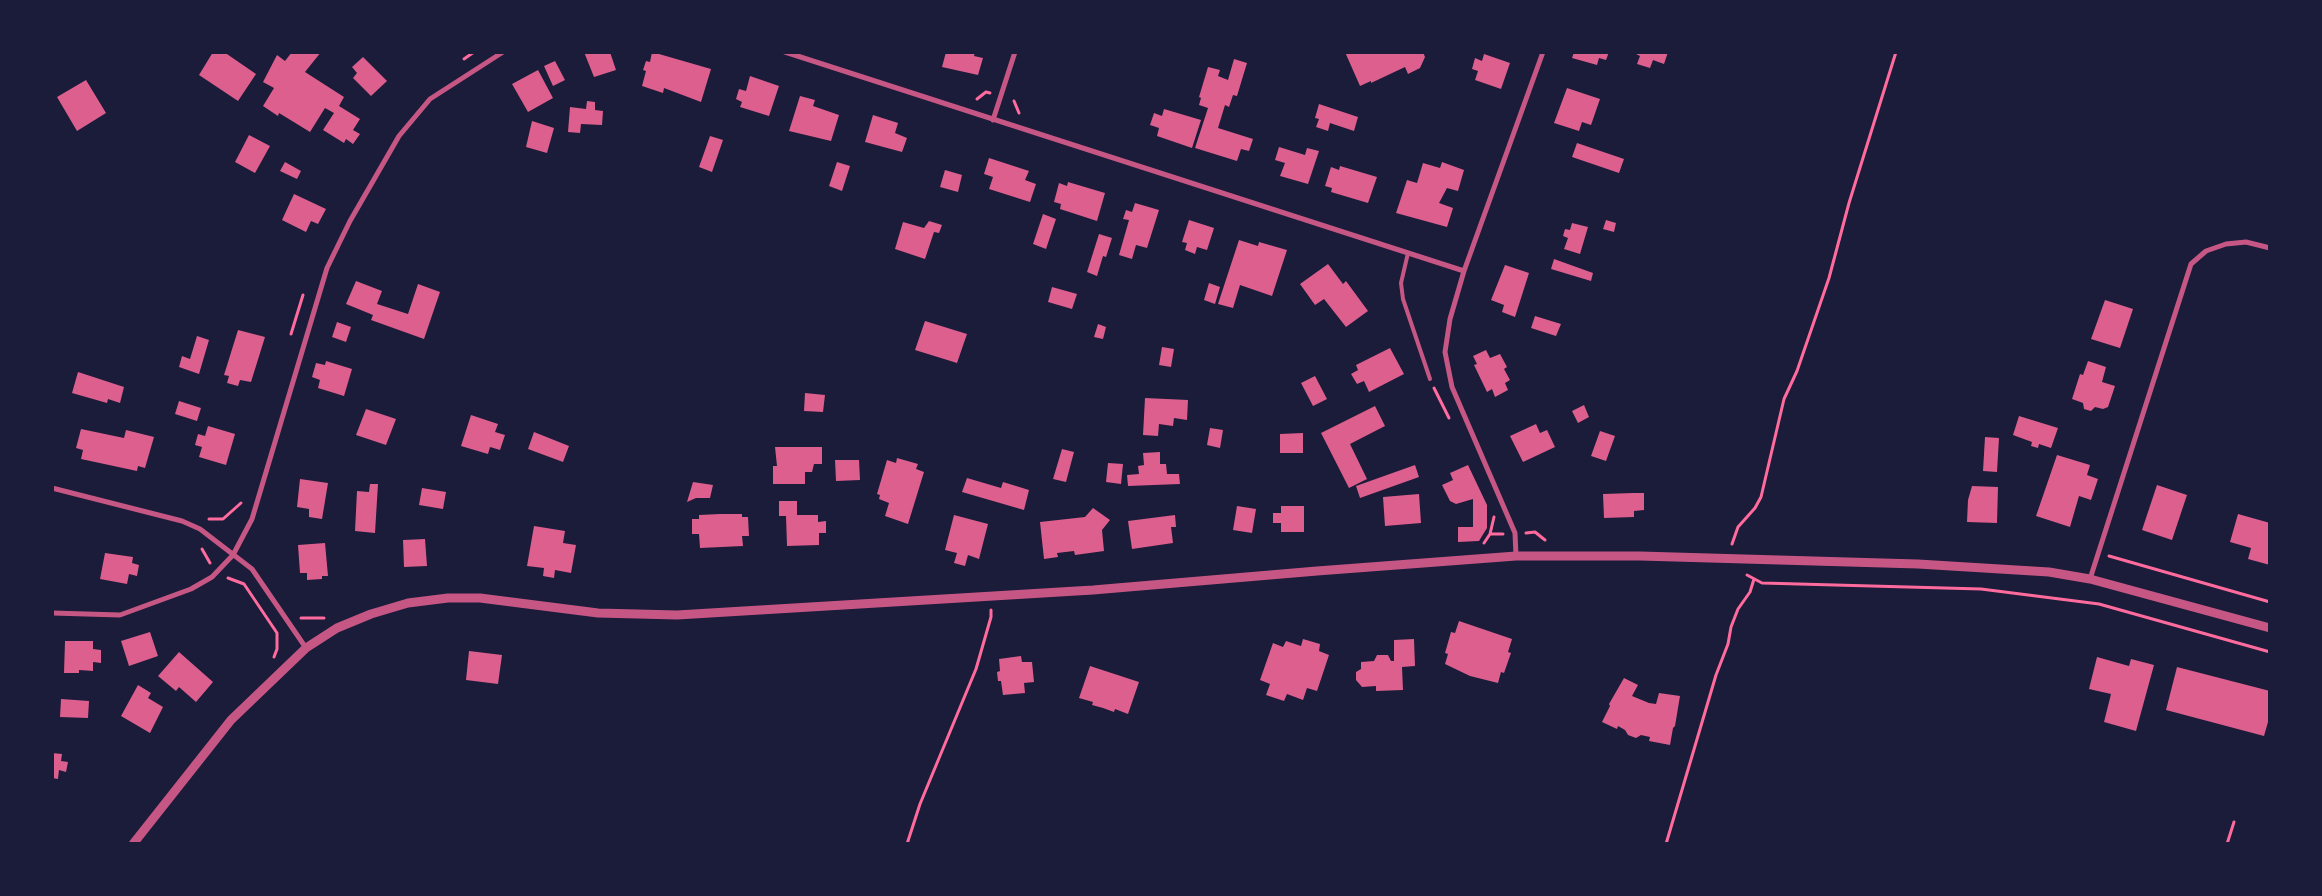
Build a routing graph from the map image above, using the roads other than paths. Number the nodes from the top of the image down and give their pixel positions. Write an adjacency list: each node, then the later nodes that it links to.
1 (503, 52): 11 (street)
2 (785, 52): 5 (street)
3 (1014, 52): 5 (street)
4 (1543, 52): 8 (street)
5 (993, 120): 7 (street)
6 (2270, 248): 13 (street)
7 (1408, 253): 8 (street); 9 (lane)
8 (1464, 271): 12 (street)
9 (1430, 379)
10 (52, 488): 11 (street)
11 (233, 555): 14 (street); 16 (street)
12 (1516, 556): 13 (street); 16 (street)
13 (2090, 579): 15 (street)
14 (52, 613)
15 (2270, 628)
16 (306, 648): 17 (street)
17 (132, 844)

